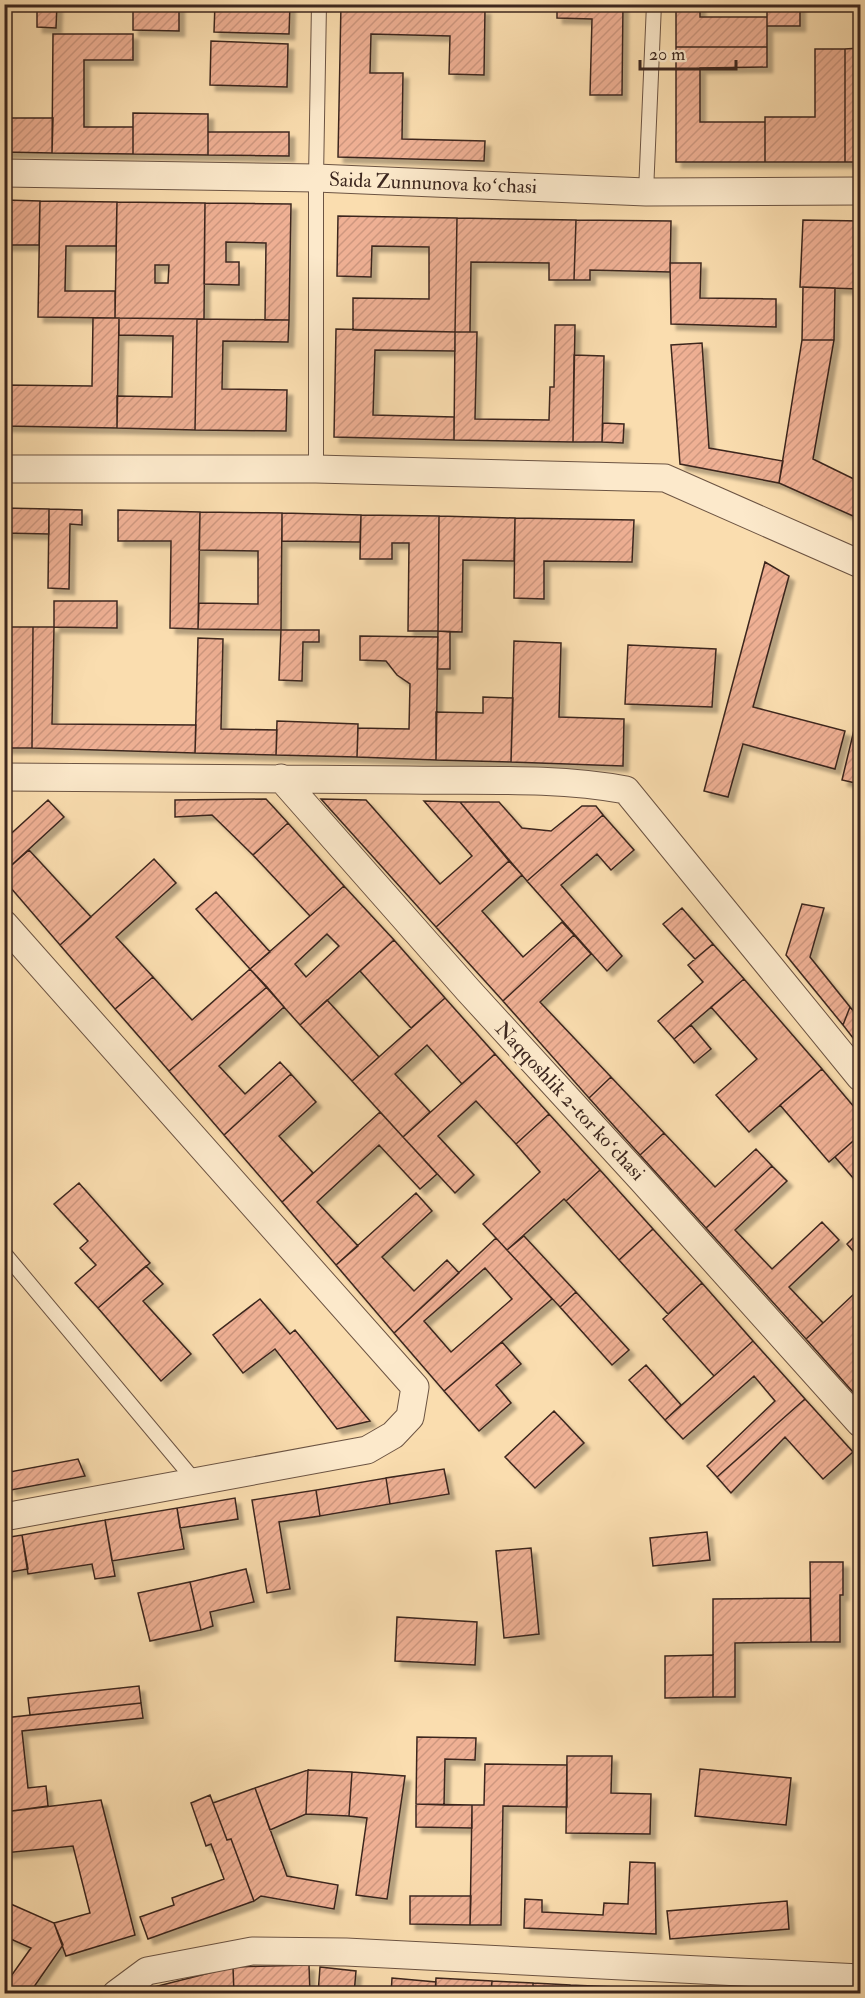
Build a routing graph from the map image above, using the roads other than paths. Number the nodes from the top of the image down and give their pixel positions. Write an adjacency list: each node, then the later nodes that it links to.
1 (319, 4): 4 (lane)
2 (654, 4): 6 (lane)
3 (4, 172): 4 (street, Saida Zunnunova koʻchasi)
4 (316, 178): 6 (street, Saida Zunnunova koʻchasi); 8 (lane)
5 (861, 191): 6 (street, Saida Zunnunova koʻchasi)
6 (646, 192)
7 (4, 469): 8 (street)
8 (316, 469): 9 (street)
9 (861, 564)
10 (4, 777): 11 (street)
11 (281, 778): 13 (street); 15 (street, Naqqoshlik 2-tor koʻchasi)
12 (4, 924): 16 (street)
13 (861, 1077)
14 (4, 1253): 16 (lane)
15 (861, 1423)
16 (195, 1481): 17 (street)
17 (4, 1517)
18 (861, 1978): 19 (street)
19 (116, 1994)

